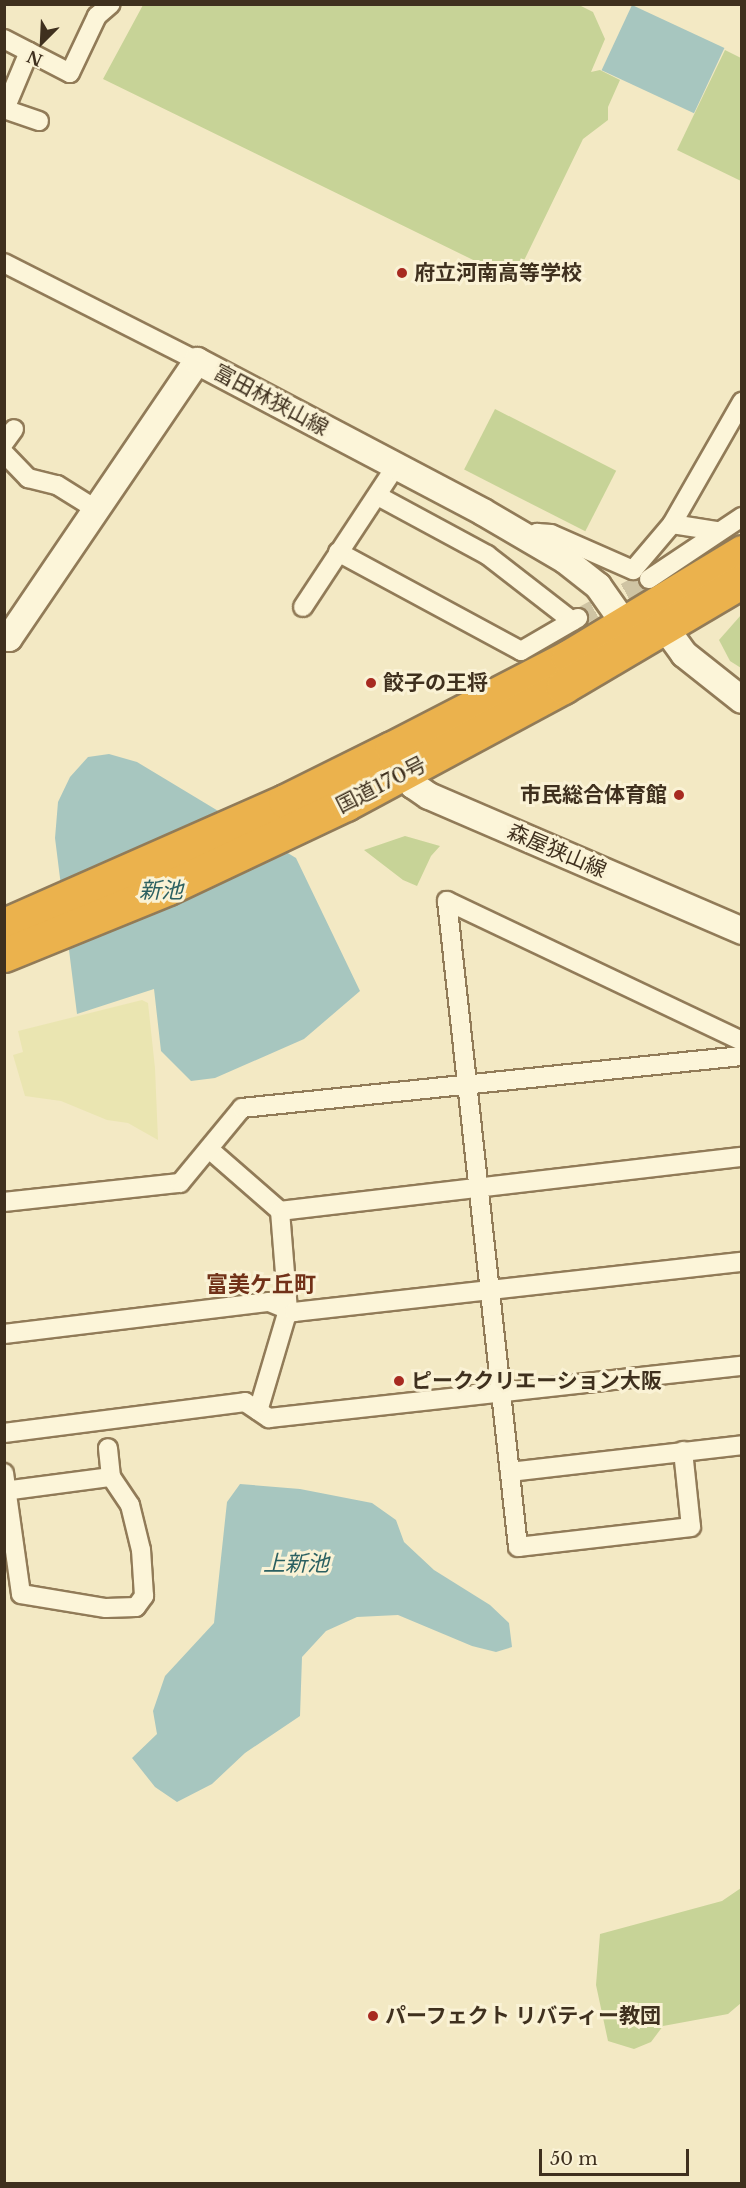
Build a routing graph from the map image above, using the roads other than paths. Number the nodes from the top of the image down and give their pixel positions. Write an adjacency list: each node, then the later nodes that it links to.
1 (111, 4): 3 (street)
2 (4, 39): 3 (street)
3 (29, 52): 4 (street)
4 (5, 109): 5 (street)
5 (39, 121)
6 (4, 263): 7 (street)
7 (197, 361): 10 (main road, 富田林狭山線); 12 (main road, 富田林狭山線)
8 (741, 402): 14 (street)
9 (4, 453): 12 (street)
10 (396, 466): 11 (street); 16 (main road, 富田林狭山線)
11 (378, 496): 17 (street); 17 (street)
12 (97, 510): 24 (main road, 富田林狭山線)
13 (741, 517): 15 (street)
14 (672, 524): 15 (street); 16 (street)
15 (717, 531): 19 (street)
16 (528, 539): 22 (main road, 富田林狭山線)
17 (338, 552): 21 (street)
18 (741, 552): 22 (highway, 国道170号)
19 (649, 579)
20 (741, 581): 23 (highway, 国道170号)
21 (303, 607)
22 (624, 623): 26 (highway, 国道170号)
23 (666, 629): 25 (main road); 26 (highway, 国道170号)
24 (6, 638)
25 (741, 700)
26 (398, 761): 27 (highway, 国道170号); 29 (main road, 森屋狭山線)
27 (229, 841): 28 (highway, 国道170号); 30 (highway, 国道170号)
28 (4, 925)
29 (741, 931)
30 (4, 956)
31 (741, 1041): 33 (street)
32 (741, 1056): 33 (street)
33 (467, 1085): 34 (street); 36 (street)
34 (209, 1149): 37 (street); 38 (street)
35 (741, 1157): 36 (street)
36 (478, 1187): 38 (street); 40 (street)
37 (6, 1198)
38 (280, 1211): 41 (street)
39 (741, 1262): 40 (street)
40 (490, 1290): 41 (street); 44 (street)
41 (288, 1310): 42 (street); 45 (street)
42 (4, 1334)
43 (741, 1366): 44 (street)
44 (501, 1392): 45 (street); 50 (street)
45 (258, 1410): 46 (street)
46 (4, 1433)
47 (741, 1445): 49 (street)
48 (108, 1448): 51 (street)
49 (683, 1451): 50 (street); 50 (street)
50 (510, 1472)
51 (111, 1477): 52 (street); 52 (street)
52 (5, 1485)

